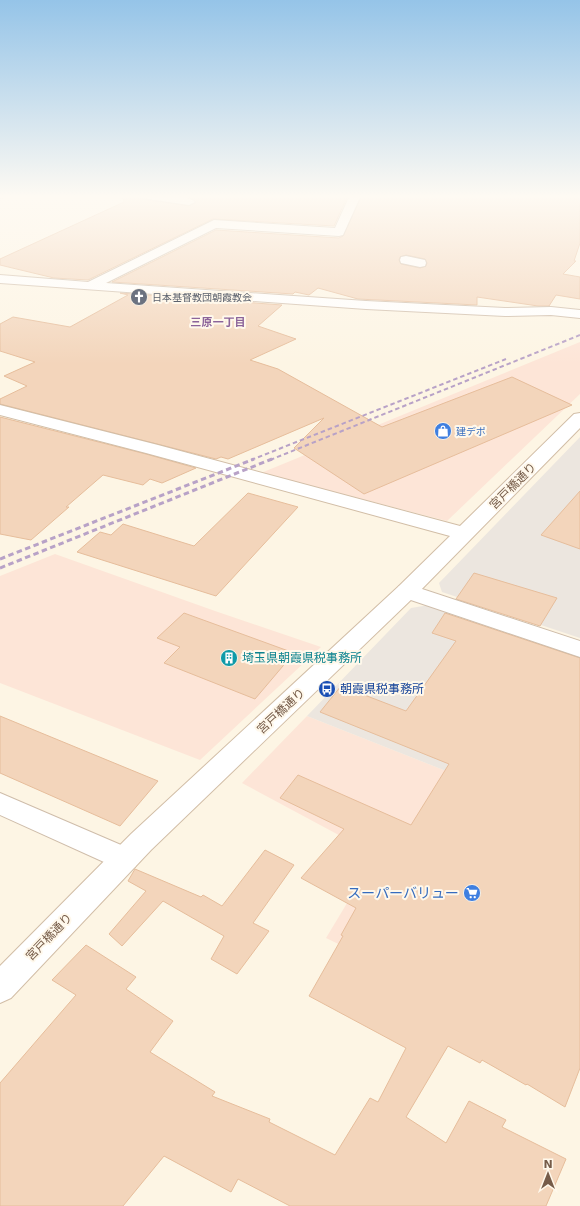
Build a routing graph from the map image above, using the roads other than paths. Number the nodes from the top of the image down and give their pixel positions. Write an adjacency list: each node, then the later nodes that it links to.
1 (159, 251): 5 (street)
2 (406, 260): 3 (street)
3 (420, 263)
4 (0, 278): 5 (street)
5 (89, 286): 6 (street)
6 (580, 314)
7 (0, 410): 9 (street)
8 (580, 418): 9 (street, 宮戸橋通り)
9 (465, 534): 10 (street, 宮戸橋通り)
10 (407, 591): 11 (street); 13 (street, 宮戸橋通り)
11 (580, 649)
12 (0, 803): 13 (street)
13 (125, 859): 14 (street, 宮戸橋通り)
14 (0, 988)

